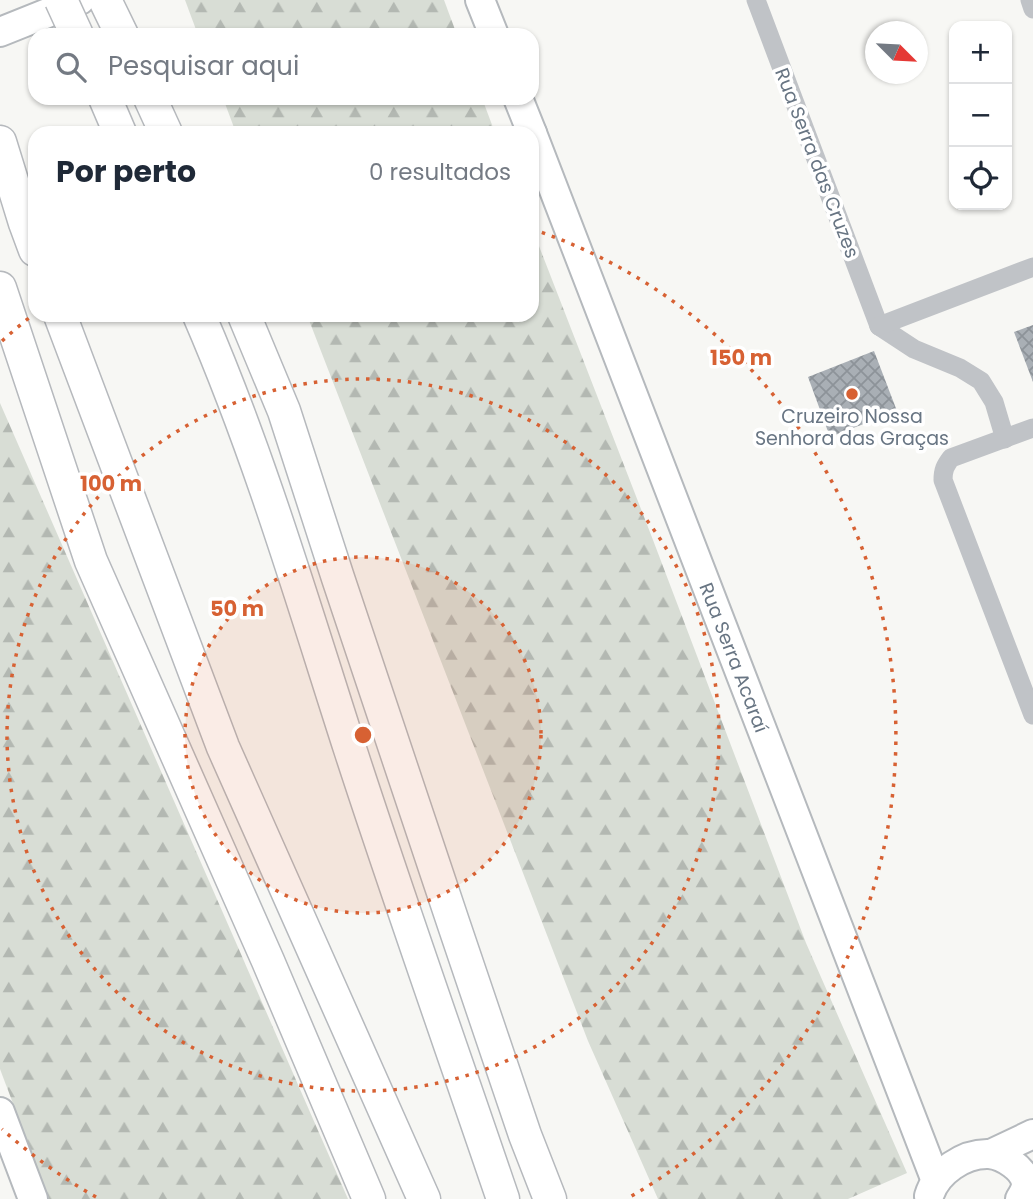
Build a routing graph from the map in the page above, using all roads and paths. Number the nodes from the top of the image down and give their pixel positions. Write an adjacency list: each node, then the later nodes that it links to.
1 (61, 0): 8 (main road, bridge)
2 (80, 0): 11 (street)
3 (105, 0): 9 (main road)
4 (480, 0): 10 (street)
5 (756, 0): 26 (street, Rua Serra das Cruzes)
6 (1030, 0): 7 (street)
7 (1033, 9)
8 (74, 28)
9 (119, 28)
10 (491, 28)
11 (0, 32)
12 (108, 105): 15 (main road)
13 (153, 105): 16 (main road)
14 (521, 105): 17 (street, Rua Serra Acaraí)
15 (117, 126)
16 (163, 126)
17 (529, 126)
18 (0, 142): 20 (main road)
19 (539, 152): 34 (street, Rua Serra Acaraí)
20 (28, 230)
21 (1033, 267): 26 (street)
22 (0, 288): 36 (main road)
23 (63, 322): 37 (main road)
24 (202, 322): 38 (main road)
25 (247, 322): 39 (main road)
26 (879, 326): 28 (street)
27 (1033, 428): 28 (street)
28 (1005, 439): 29 (street)
29 (1033, 715)
30 (0, 1112): 35 (street)
31 (1033, 1134): 32 (street)
32 (991, 1154): 33 (street); 34 (street)
33 (1027, 1186)
34 (926, 1192)
35 (33, 1199)
36 (369, 1199)
37 (424, 1199)
38 (503, 1199)
39 (550, 1199)

